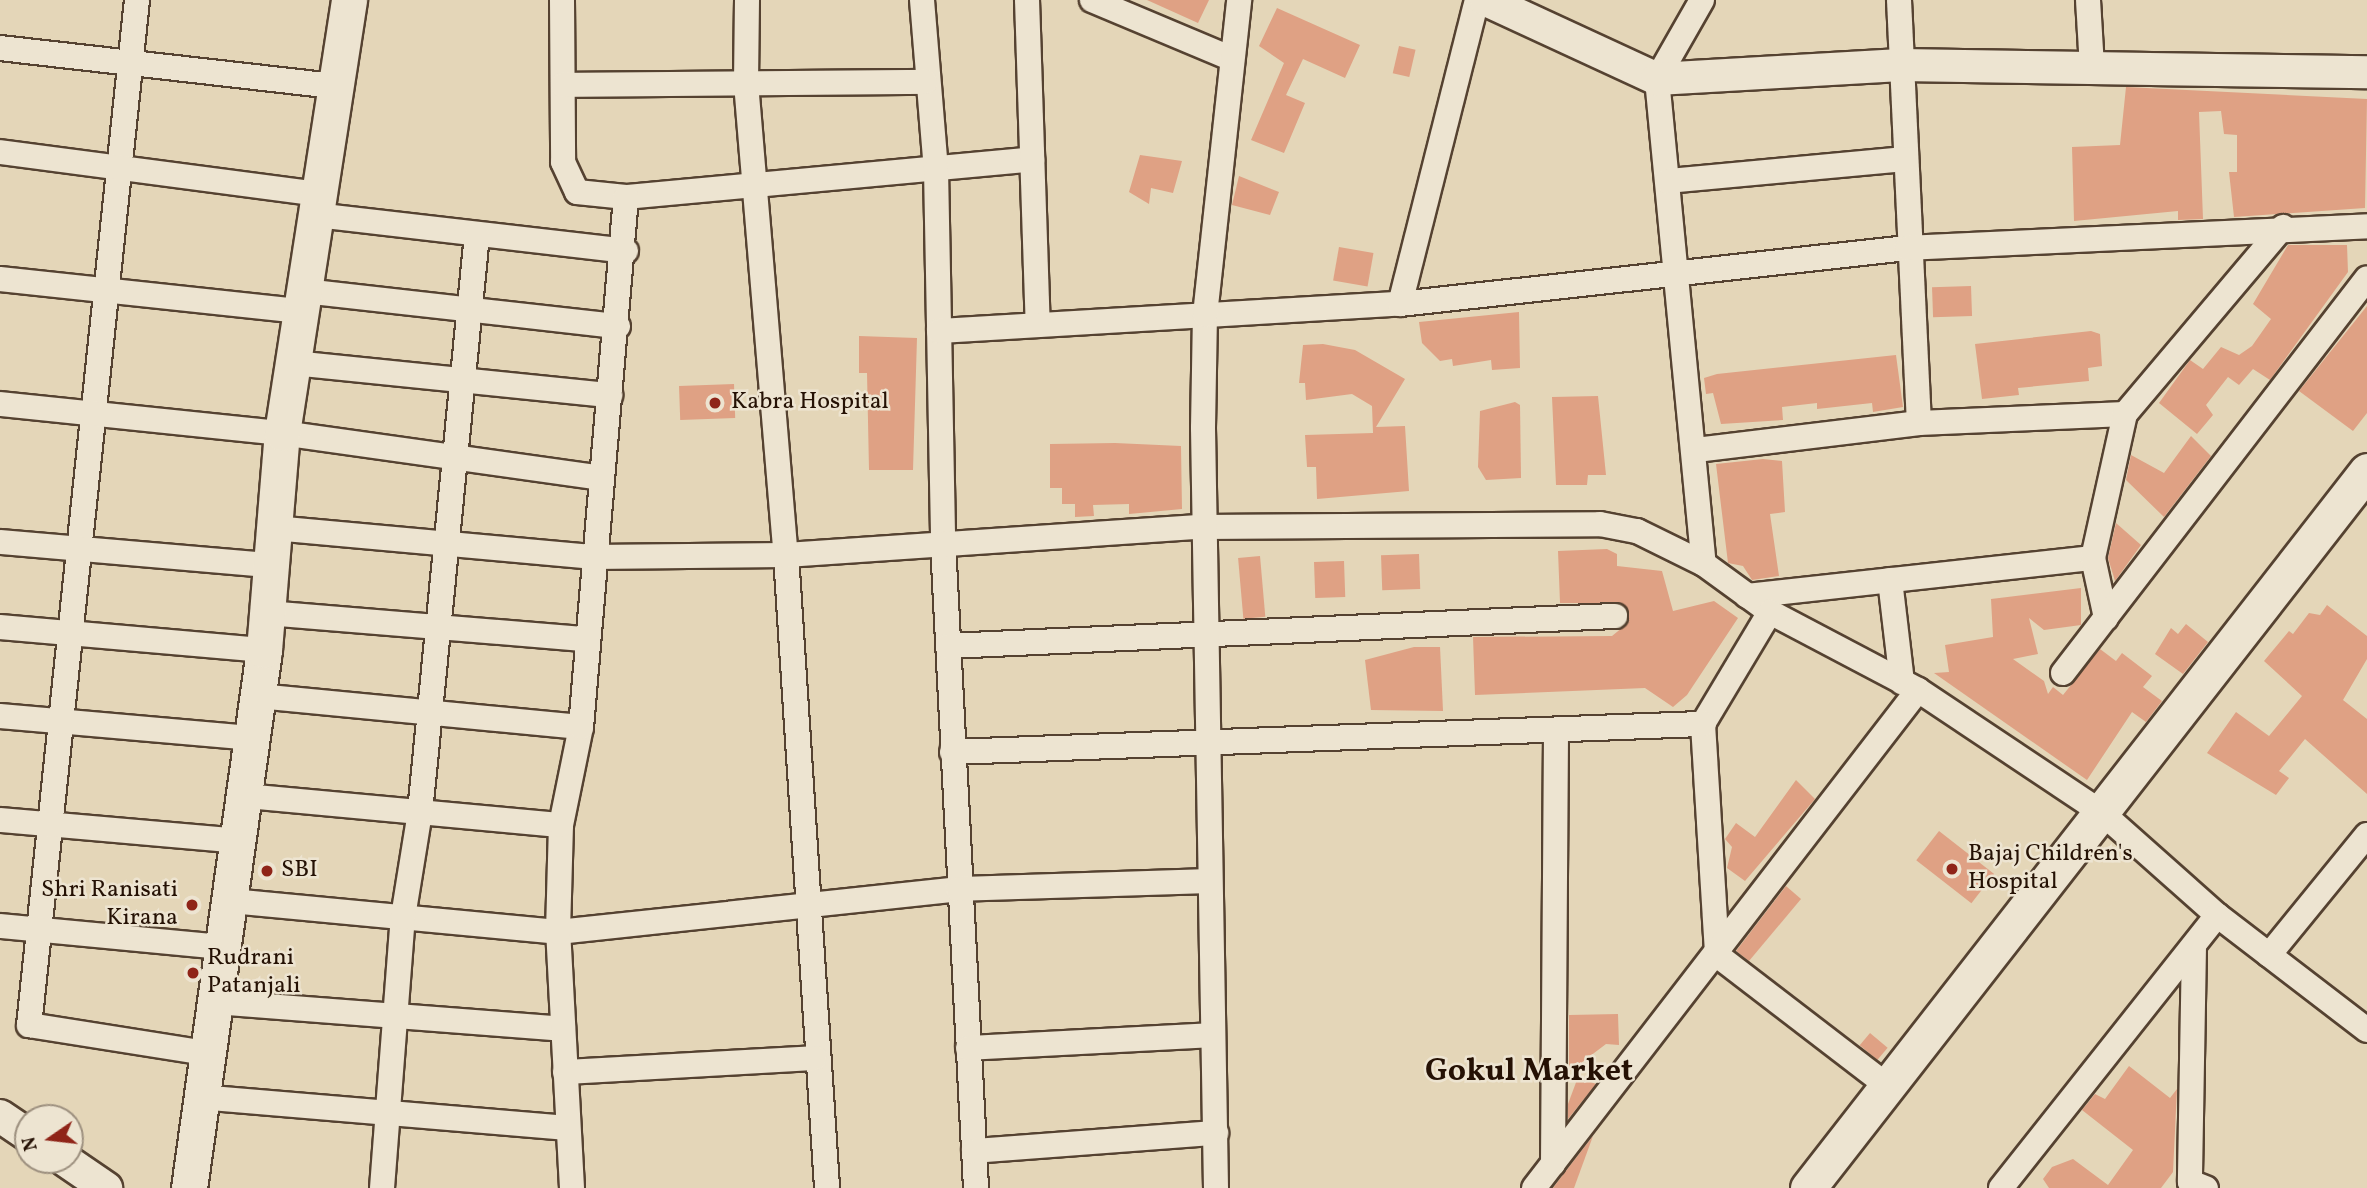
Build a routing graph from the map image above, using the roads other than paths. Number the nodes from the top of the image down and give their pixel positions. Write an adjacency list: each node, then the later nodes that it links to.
1 (137, 0): 16 (street)
2 (349, 0): 24 (main road)
3 (562, 0): 23 (street)
4 (747, 0): 22 (street)
5 (922, 0): 21 (street)
6 (1027, 0): 26 (street)
7 (1092, 0): 15 (street)
8 (1239, 0): 15 (street)
9 (1477, 0): 44 (street)
10 (1486, 0): 20 (street)
11 (1702, 0): 20 (street)
12 (1899, 0): 17 (street)
13 (2088, 0): 18 (street)
14 (0, 48): 16 (street)
15 (1230, 58): 46 (street)
16 (130, 62): 24 (street); 28 (street)
17 (1901, 65): 18 (street); 20 (street); 27 (street)
18 (2092, 67): 19 (street)
19 (2367, 72)
20 (1657, 79): 30 (street)
21 (925, 82): 22 (street); 29 (street)
22 (746, 83): 23 (street); 31 (street)
23 (563, 85): 32 (street)
24 (335, 86): 33 (main road)
25 (0, 152): 28 (street)
26 (1032, 159): 29 (street); 47 (street)
27 (1904, 159): 30 (street); 37 (street)
28 (118, 166): 33 (street); 42 (street)
29 (936, 169): 31 (street); 49 (street)
30 (1668, 181): 39 (street)
31 (753, 183): 32 (street); 68 (street)
32 (626, 197): 38 (street)
33 (317, 204): 36 (street); 43 (main road)
34 (2367, 226): 35 (street)
35 (2283, 227): 37 (street); 55 (street)
36 (477, 235): 38 (street); 45 (street)
37 (1906, 248): 39 (street); 56 (street)
38 (626, 251): 48 (street)
39 (1678, 273): 44 (street); 58 (street)
40 (2367, 278): 78 (street)
41 (0, 279): 42 (street)
42 (103, 290): 43 (street); 54 (street)
43 (302, 301): 45 (street); 50 (main road)
44 (1400, 304): 46 (street)
45 (470, 309): 48 (street); 51 (street)
46 (1205, 315): 47 (street); 62 (street)
47 (1038, 325): 49 (street)
48 (618, 326): 52 (street)
49 (939, 331): 66 (street)
50 (292, 363): 51 (street); 57 (main road)
51 (461, 381): 52 (street); 59 (street)
52 (610, 395): 61 (street)
53 (0, 404): 54 (street)
54 (89, 413): 57 (street); 67 (street)
55 (2125, 414): 56 (street); 70 (street)
56 (1919, 423): 58 (street)
57 (282, 433): 59 (street); 63 (main road)
58 (1696, 450): 71 (street)
59 (452, 456): 61 (street); 65 (street)
60 (2367, 471): 100 (main road)
61 (597, 477): 69 (street)
62 (1202, 527): 66 (street); 71 (street); 83 (street)
63 (274, 528): 65 (street); 72 (main road)
64 (0, 542): 67 (street)
65 (443, 543): 69 (street); 80 (street)
66 (943, 543): 68 (street); 84 (street)
67 (75, 549): 72 (street); 81 (street)
68 (786, 555): 69 (street); 109 (street)
69 (593, 557): 82 (street)
70 (2093, 558): 73 (street); 78 (street)
71 (1704, 564): 74 (street)
72 (270, 565): 76 (main road)
73 (1890, 580): 74 (street); 87 (street)
74 (1748, 596): 75 (street)
75 (1770, 612): 87 (street); 92 (street)
76 (267, 613): 80 (street); 85 (main road)
77 (1615, 616): 83 (street)
78 (2106, 618): 86 (street)
79 (0, 627): 81 (street)
80 (435, 627): 82 (street); 89 (street)
81 (66, 633): 85 (street); 91 (street)
82 (586, 639): 93 (street)
83 (1204, 639): 84 (street); 96 (street)
84 (948, 646): 97 (street)
85 (264, 650): 88 (main road)
86 (2063, 673)
87 (1910, 686): 100 (street); 117 (street)
88 (258, 696): 89 (street); 95 (main road)
89 (427, 712): 93 (street); 99 (street)
90 (0, 716): 91 (street)
91 (60, 721): 95 (street); 102 (street)
92 (1703, 724): 94 (street); 117 (street)
93 (581, 727): 103 (street)
94 (1556, 732): 96 (street); 134 (street)
95 (253, 738): 98 (main road)
96 (1207, 739): 97 (street); 106 (street)
97 (952, 752): 107 (street)
98 (246, 796): 99 (street); 105 (main road)
99 (420, 812): 103 (street); 111 (street)
100 (2101, 812): 110 (street); 128 (main road)
101 (0, 820): 102 (street)
102 (49, 824): 105 (street); 113 (street)
103 (561, 825): 114 (street)
104 (2367, 835): 118 (street)
105 (240, 841): 108 (main road)
106 (1206, 881): 107 (street); 123 (street)
107 (958, 888): 109 (street); 124 (street)
108 (231, 901): 111 (street); 116 (main road)
109 (804, 905): 114 (street); 126 (street)
110 (2217, 915): 115 (street); 118 (street)
111 (403, 917): 114 (street); 120 (street)
112 (0, 926): 113 (street)
113 (38, 930): 116 (street); 125 (street)
114 (558, 932): 121 (street)
115 (2194, 946): 136 (street); 146 (street)
116 (223, 947): 119 (main road)
117 (1717, 955): 128 (street); 134 (street)
118 (2269, 955): 122 (street)
119 (214, 1002): 120 (street); 125 (main road)
120 (393, 1016): 121 (street); 130 (street)
121 (563, 1029): 127 (street)
122 (2367, 1030)
123 (1212, 1035): 124 (street); 132 (street)
124 (968, 1048): 133 (street)
125 (206, 1053): 129 (main road)
126 (815, 1058): 127 (street); 141 (street)
127 (565, 1072): 131 (street)
128 (1888, 1086): 145 (main road)
129 (199, 1097): 130 (street); 138 (main road)
130 (385, 1113): 131 (street); 139 (street)
131 (568, 1128): 140 (street)
132 (1216, 1133): 133 (street); 143 (street)
133 (974, 1151): 142 (street)
134 (1553, 1164): 144 (street)
135 (84, 1173): 137 (street)
136 (2194, 1186)
137 (106, 1188)
138 (189, 1188)
139 (382, 1188)
140 (572, 1188)
141 (827, 1188)
142 (976, 1188)
143 (1216, 1188)
144 (1534, 1188)
145 (1808, 1188)
146 (2001, 1188)

